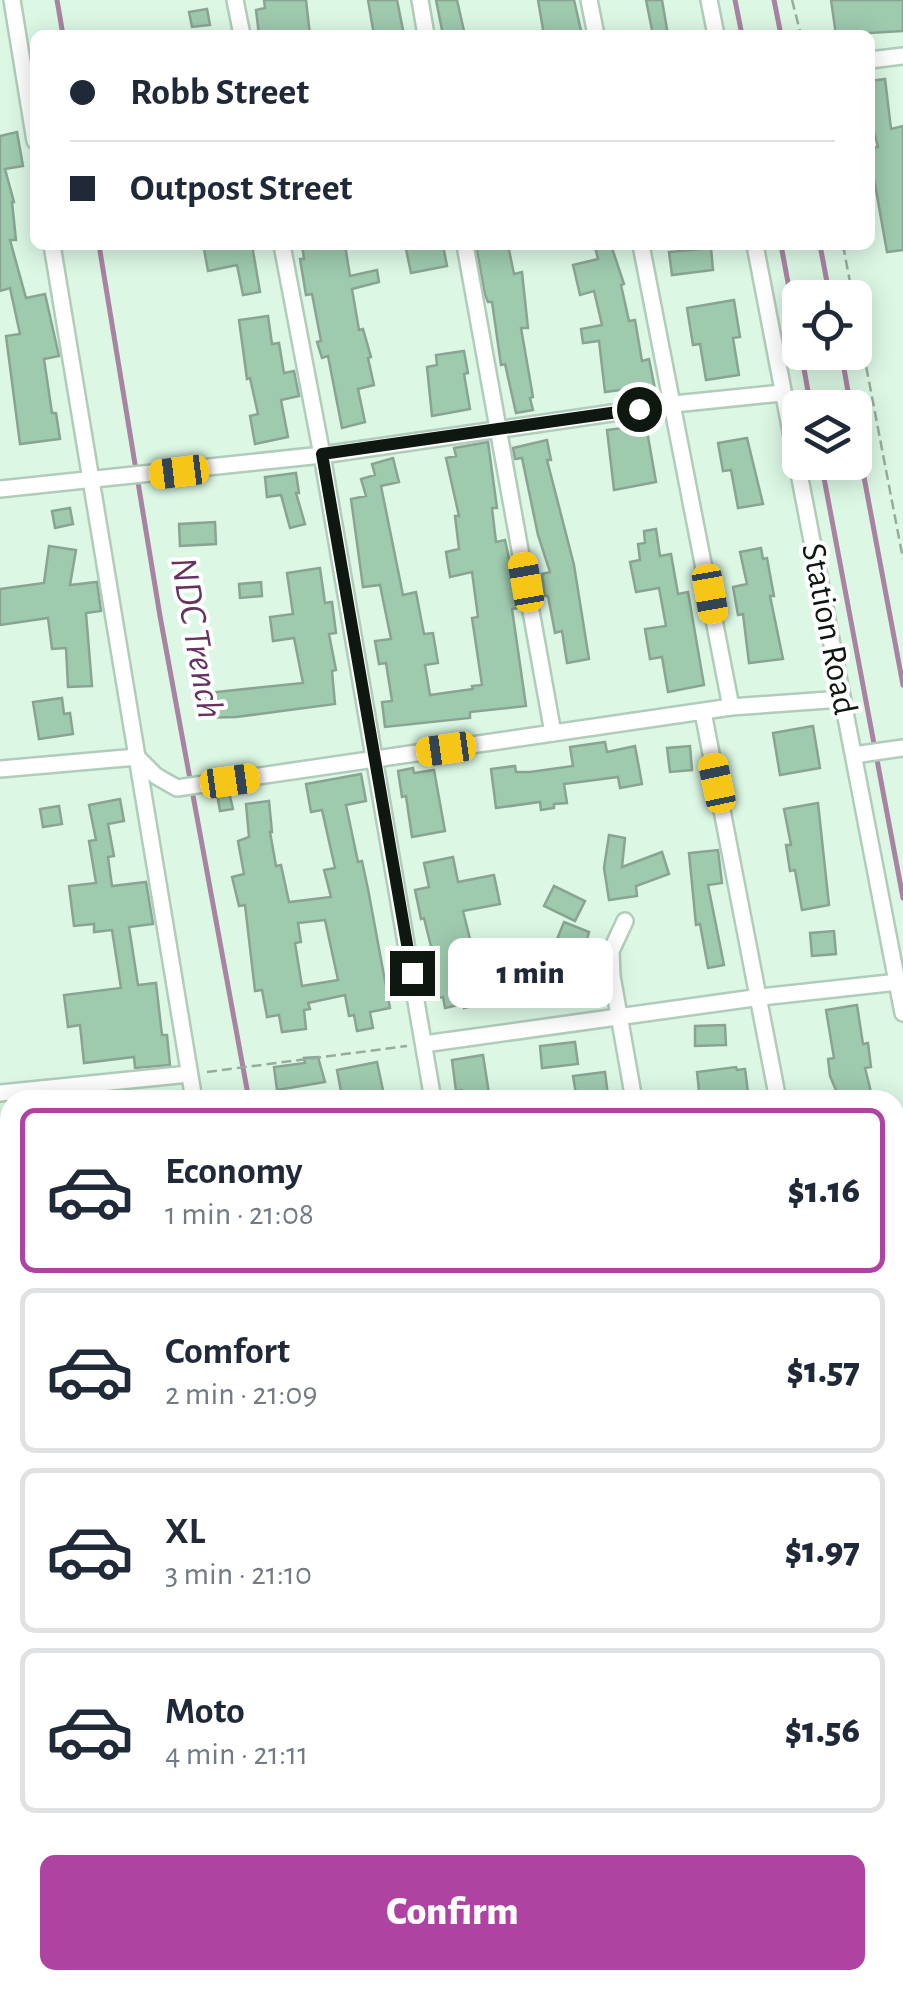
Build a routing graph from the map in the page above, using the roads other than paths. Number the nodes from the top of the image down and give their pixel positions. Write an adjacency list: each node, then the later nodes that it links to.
1 (12, 0): 12 (street)
2 (235, 0): 6 (street)
3 (420, 0): 7 (street)
4 (589, 0): 8 (street)
5 (710, 0): 9 (street)
6 (241, 30)
7 (425, 30)
8 (595, 30)
9 (715, 30)
10 (903, 56): 11 (street)
11 (875, 59)
12 (30, 110)
13 (53, 250): 22 (street)
14 (283, 250): 21 (street)
15 (466, 250): 20 (street)
16 (641, 250): 19 (street)
17 (756, 250): 18 (street, Station Road)
18 (782, 393): 19 (street)
19 (674, 404): 20 (street); 26 (street)
20 (499, 430): 21 (street); 28 (street)
21 (322, 454): 22 (street); 32 (street)
22 (90, 477): 24 (street); 30 (street)
23 (799, 480): 25 (street, Station Road)
24 (0, 489)
25 (842, 699): 26 (street); 31 (street, Station Road)
26 (731, 707): 27 (street)
27 (703, 712): 28 (street); 36 (street)
28 (554, 734): 32 (street)
29 (903, 748): 31 (street)
30 (137, 756): 32 (street); 33 (street); 40 (street)
31 (854, 756): 35 (street, Station Road)
32 (374, 760): 39 (street)
33 (0, 770)
34 (625, 922): 38 (street)
35 (898, 982): 36 (street); 37 (street, Station Road)
36 (761, 997): 38 (street); 45 (street)
37 (903, 1013)
38 (619, 1015): 39 (street); 44 (street)
39 (424, 1044): 43 (street)
40 (189, 1074): 41 (street); 42 (street)
41 (30, 1090)
42 (192, 1090)
43 (431, 1090)
44 (632, 1090)
45 (776, 1090)

